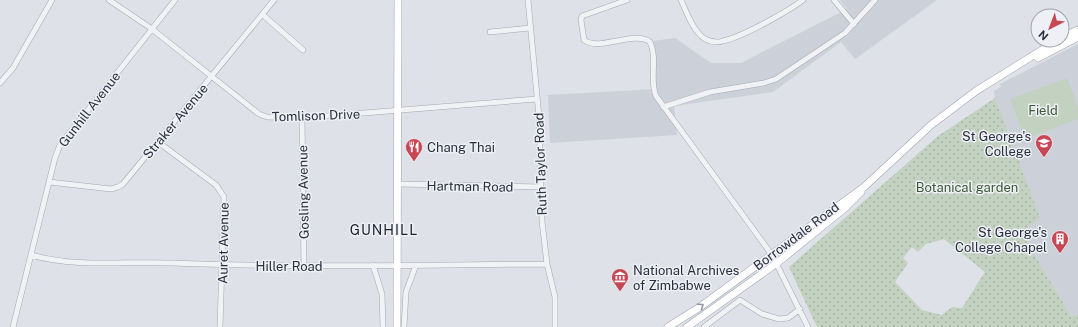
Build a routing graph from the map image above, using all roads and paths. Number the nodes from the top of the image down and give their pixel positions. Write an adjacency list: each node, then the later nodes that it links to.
1 (52, 0): 22 (street)
2 (109, 0): 15 (street, Tomlison Drive)
3 (175, 0): 15 (street, Gunhill Avenue)
4 (274, 0): 12 (street, Straker Avenue)
5 (398, 0): 25 (main road)
6 (528, 0): 14 (street, Ruth Taylor Road)
7 (627, 0): 24 (street)
8 (681, 0): 9 (street)
9 (803, 0)
10 (834, 0): 13 (street)
11 (875, 0): 13 (street)
12 (263, 15): 19 (street); 21 (street, Straker Avenue)
13 (854, 24): 24 (street)
14 (530, 28): 16 (street); 23 (street, Ruth Taylor Road)
15 (152, 29): 21 (street, Tomlison Drive); 28 (street, Gunhill Avenue)
16 (490, 32)
17 (1078, 36): 20 (main road, Borrowdale Road)
18 (1045, 48): 20 (main road, Borrowdale Road)
19 (303, 50)
20 (1017, 66): 31 (main road, Borrowdale Road)
21 (213, 76): 26 (street, Tomlison Drive); 27 (street, Straker Avenue)
22 (0, 83)
23 (537, 99): 25 (street, Tomlison Drive); 30 (street, Ruth Taylor Road)
24 (663, 107): 33 (street)
25 (398, 110): 26 (street, Tomlison Drive); 29 (main road)
26 (302, 118): 40 (street, Gosling Avenue)
27 (158, 142): 28 (street, Straker Avenue); 39 (street, Auret Avenue)
28 (49, 182): 32 (street, Gunhill Avenue)
29 (398, 184): 30 (street, Hartman Road); 37 (main road)
30 (541, 187): 35 (street, Ruth Taylor Road)
31 (864, 187): 33 (main road, Borrowdale Road); 34 (main road, Borrowdale Road)
32 (31, 255): 39 (street, Hiller Road); 42 (street, Gunhill Avenue)
33 (772, 255): 34 (street); 48 (main road, Borrowdale Road, one-way to 33)
34 (777, 263): 41 (street); 49 (main road, Borrowdale Road)
35 (547, 264): 38 (street, Hiller Road); 47 (street, Ruth Taylor Road)
36 (373, 265): 37 (street, Hiller Road); 40 (street, Hiller Road); 44 (street)
37 (398, 265): 38 (street, Hiller Road); 45 (main road)
38 (416, 265): 46 (street)
39 (223, 266): 40 (street, Hiller Road); 43 (street, Auret Avenue)
40 (304, 266)
41 (800, 310): 50 (street); 51 (street)
42 (13, 327)
43 (220, 327)
44 (383, 327)
45 (397, 327)
46 (404, 327)
47 (555, 327)
48 (668, 327)
49 (687, 327)
50 (704, 327)
51 (808, 327)

